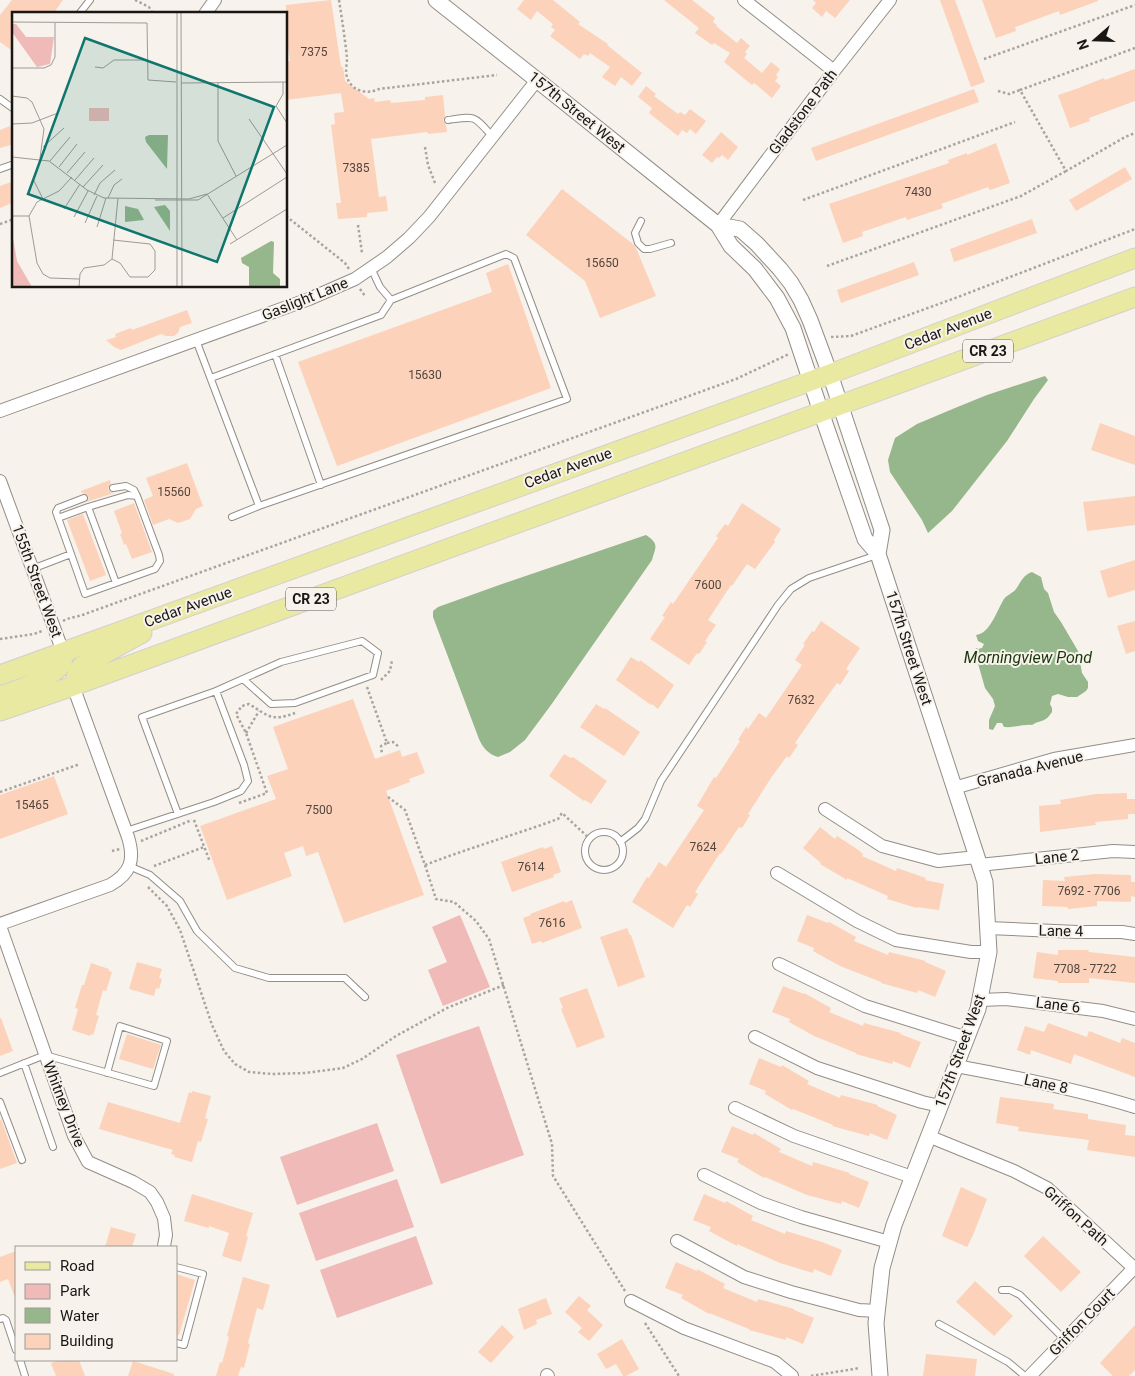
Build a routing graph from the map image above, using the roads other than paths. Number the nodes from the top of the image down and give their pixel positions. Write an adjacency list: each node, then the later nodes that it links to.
1 (90, 0): 6 (lane)
2 (216, 0): 7 (street)
3 (436, 0): 9 (street, 157th Street West)
4 (744, 0): 8 (street)
5 (890, 0): 8 (street, Gladstone Path)
6 (81, 12)
7 (207, 12)
8 (834, 71): 17 (street, Gladstone Path)
9 (537, 80): 13 (street, Gaslight Lane); 17 (street, 157th Street West)
10 (0, 99): 11 (lane)
11 (12, 108)
12 (448, 120): 13 (lane)
13 (492, 136): 20 (street, Gaslight Lane)
14 (12, 165): 15 (lane)
15 (0, 169)
16 (641, 221): 18 (lane)
17 (718, 226): 25 (street, 157th Street West); 27 (street, 157th Street West)
18 (671, 243)
19 (1135, 258): 25 (main road, Cedar Avenue / CR 23)
20 (370, 268): 22 (lane); 23 (street, Gaslight Lane)
21 (1135, 298): 28 (main road, CR 23)
22 (391, 300): 24 (lane); 32 (lane)
23 (196, 340): 26 (lane); 29 (street, Gaslight Lane)
24 (275, 354): 26 (lane); 32 (lane)
25 (830, 374): 27 (main road, Cedar Avenue / CR 23); 28 (street, 157th Street West)
26 (210, 378): 36 (lane)
27 (810, 381): 30 (street, 157th Street West); 44 (main road, Cedar Avenue / CR 23)
28 (840, 405): 30 (main road, CR 23); 41 (street, 157th Street West)
29 (0, 411)
30 (820, 412): 41 (street, 157th Street West); 48 (main road, CR 23)
31 (0, 481): 42 (street, 155th Street West)
32 (321, 485): 36 (lane)
33 (113, 488): 34 (lane)
34 (137, 496): 37 (lane); 43 (lane)
35 (84, 498): 39 (lane)
36 (259, 506): 38 (lane)
37 (88, 507): 39 (lane); 43 (lane)
38 (232, 517)
39 (58, 518): 40 (lane)
40 (71, 554): 42 (lane); 43 (lane)
41 (878, 554): 53 (street, 157th Street West); 57 (lane)
42 (32, 569): 45 (street, 155th Street West)
43 (116, 583)
44 (201, 602): 45 (main road, Cedar Avenue / CR 23); 48 (main road)
45 (63, 652): 46 (main road, Cedar Avenue / CR 23); 50 (main road)
46 (0, 675)
47 (243, 679): 47 (lane); 49 (lane)
48 (73, 686): 51 (main road, CR 23); 56 (street)
49 (216, 691): 55 (lane); 55 (lane)
50 (0, 696)
51 (0, 711)
52 (1135, 745): 53 (street, Granada Avenue)
53 (954, 788): 59 (street, 157th Street West)
54 (825, 809): 59 (street, Lane 2)
55 (178, 814): 56 (lane)
56 (126, 831): 60 (street)
57 (620, 842): 57 (lane)
58 (1135, 852): 59 (street, Lane 2)
59 (978, 861): 63 (street, 157th Street West)
60 (130, 866): 62 (street, Whitney Drive); 67 (lane)
61 (778, 873): 65 (street)
62 (0, 925): 72 (street, Whitney Drive)
63 (988, 928): 64 (street, Lane 4); 65 (street, 157th Street West)
64 (1135, 934)
65 (989, 952): 68 (street, 157th Street West)
66 (779, 964): 71 (street)
67 (365, 997)
68 (980, 1000): 69 (street, Lane 6); 71 (street, 157th Street West)
69 (1135, 1019)
70 (756, 1037): 78 (street)
71 (967, 1038): 74 (street, 157th Street West)
72 (45, 1055): 73 (lane); 76 (lane); 88 (street, Whitney Drive)
73 (24, 1064): 75 (lane); 82 (lane)
74 (956, 1066): 78 (street, 157th Street West); 79 (street, Lane 8)
75 (0, 1072)
76 (107, 1072): 76 (lane)
77 (0, 1102): 83 (lane)
78 (940, 1106): 81 (street, 157th Street West)
79 (1135, 1107)
80 (735, 1108): 85 (street)
81 (928, 1136): 85 (street, 157th Street West); 90 (street, Griffon Path)
82 (54, 1147)
83 (22, 1160)
84 (704, 1175): 87 (street)
85 (912, 1177): 87 (street, 157th Street West)
86 (677, 1241): 93 (street)
87 (889, 1242): 93 (street, 157th Street West)
88 (164, 1246)
89 (178, 1268): 97 (lane)
90 (1134, 1269): 96 (street, Griffon Court)
91 (1002, 1290): 96 (lane)
92 (631, 1302): 101 (street)
93 (877, 1311): 102 (street, 157th Street West)
94 (0, 1319): 98 (lane)
95 (939, 1324): 103 (lane)
96 (1065, 1340): 104 (street, Griffon Court)
97 (178, 1344)
98 (15, 1347)
99 (20, 1361): 100 (lane)
100 (25, 1376)
101 (792, 1376)
102 (880, 1376)
103 (1024, 1376)
104 (1030, 1376)

